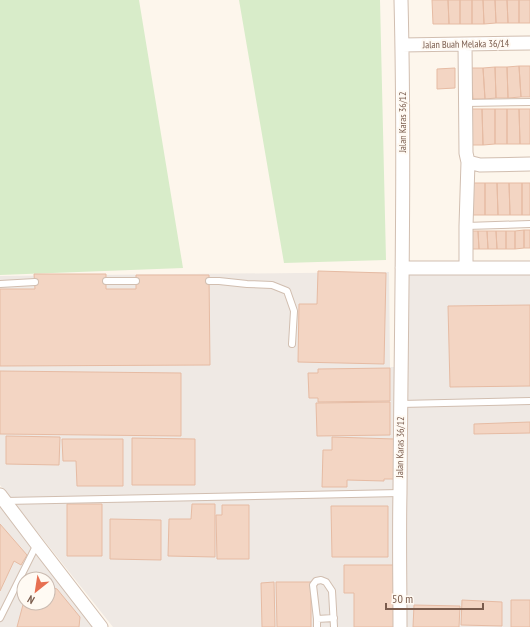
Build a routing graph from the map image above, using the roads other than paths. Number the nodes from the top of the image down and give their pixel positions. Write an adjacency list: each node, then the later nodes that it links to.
1 (401, 0): 4 (street, Jalan Karas 36/12)
2 (530, 43): 3 (street, Jalan Buah Melaka 36/14)
3 (465, 44): 4 (street, Jalan Buah Melaka 36/14); 6 (street)
4 (402, 45): 11 (street, Jalan Karas 36/12)
5 (530, 102): 6 (lane)
6 (465, 103): 7 (street)
7 (468, 162): 8 (street); 10 (street)
8 (530, 164)
9 (530, 224): 10 (lane)
10 (466, 226): 12 (street)
11 (402, 268): 12 (street); 21 (street, Jalan Karas 36/12)
12 (466, 268): 13 (street)
13 (530, 268)
14 (106, 281): 15 (lane)
15 (136, 281)
16 (209, 281): 19 (lane)
17 (35, 282): 18 (lane)
18 (0, 284)
19 (292, 344)
20 (530, 401): 21 (lane)
21 (401, 404): 22 (street, Jalan Karas 36/12)
22 (400, 493): 23 (lane); 31 (street, Jalan Karas 36/12)
23 (3, 498): 24 (street)
24 (37, 544): 25 (lane); 28 (street)
25 (0, 618)
26 (334, 618): 27 (lane); 27 (lane); 30 (lane)
27 (317, 619): 29 (lane)
28 (100, 626)
29 (317, 627)
30 (334, 627)
31 (400, 627)

